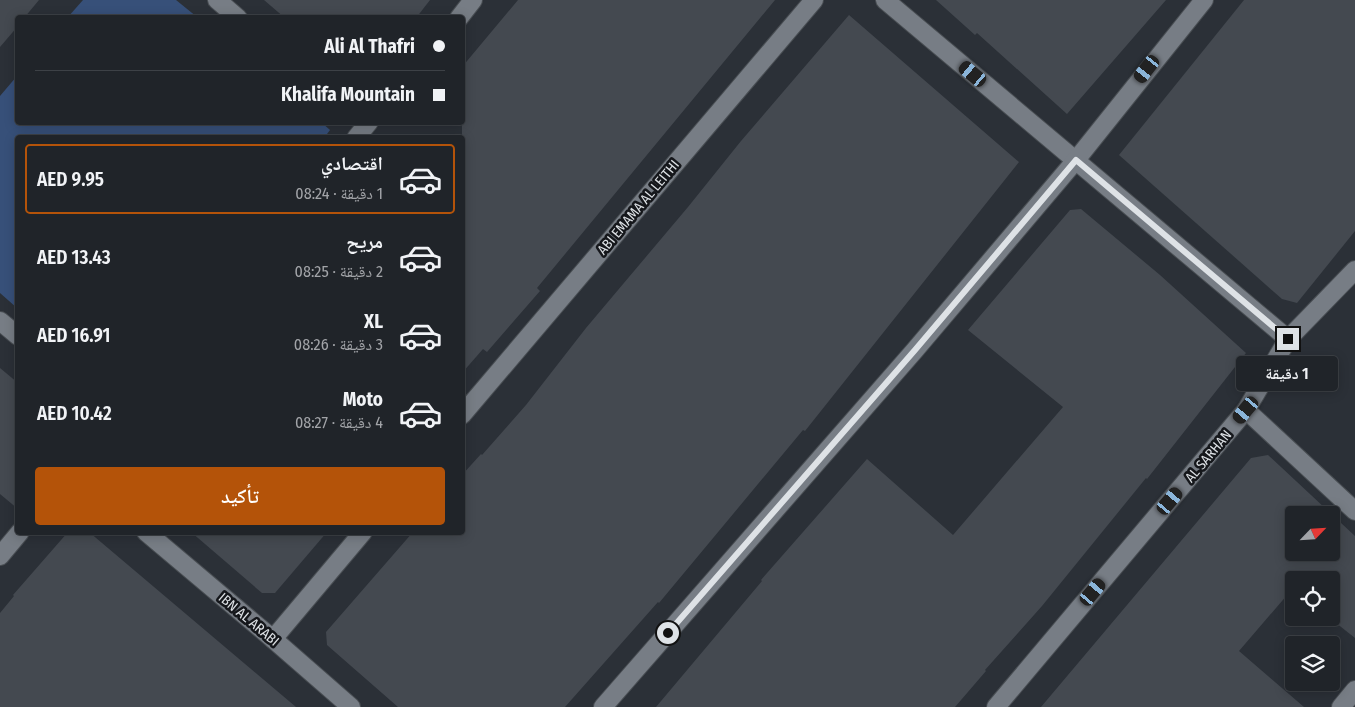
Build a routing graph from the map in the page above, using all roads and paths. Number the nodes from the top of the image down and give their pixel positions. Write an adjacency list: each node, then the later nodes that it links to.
1 (217, 0): 6 (street)
2 (474, 0): 7 (street)
3 (814, 0): 14 (street, ABI EMAMA AL LEITHI)
4 (885, 0): 8 (street)
5 (1204, 0): 8 (street)
6 (234, 15)
7 (462, 15)
8 (1076, 160): 12 (street); 24 (street)
9 (1355, 270): 12 (street, AL SARHAN)
10 (0, 321): 11 (street)
11 (15, 334)
12 (1288, 339): 13 (street, AL SARHAN)
13 (1246, 410): 15 (street); 22 (street, AL SARHAN)
14 (465, 411)
15 (1355, 511)
16 (18, 535): 19 (street)
17 (150, 535): 20 (street, IBN AL ARABI)
18 (360, 535): 20 (street)
19 (0, 556)
20 (273, 639): 23 (street, IBN AL ARABI)
21 (1355, 690): 25 (street)
22 (1005, 704)
23 (351, 707)
24 (603, 707)
25 (1340, 707)

